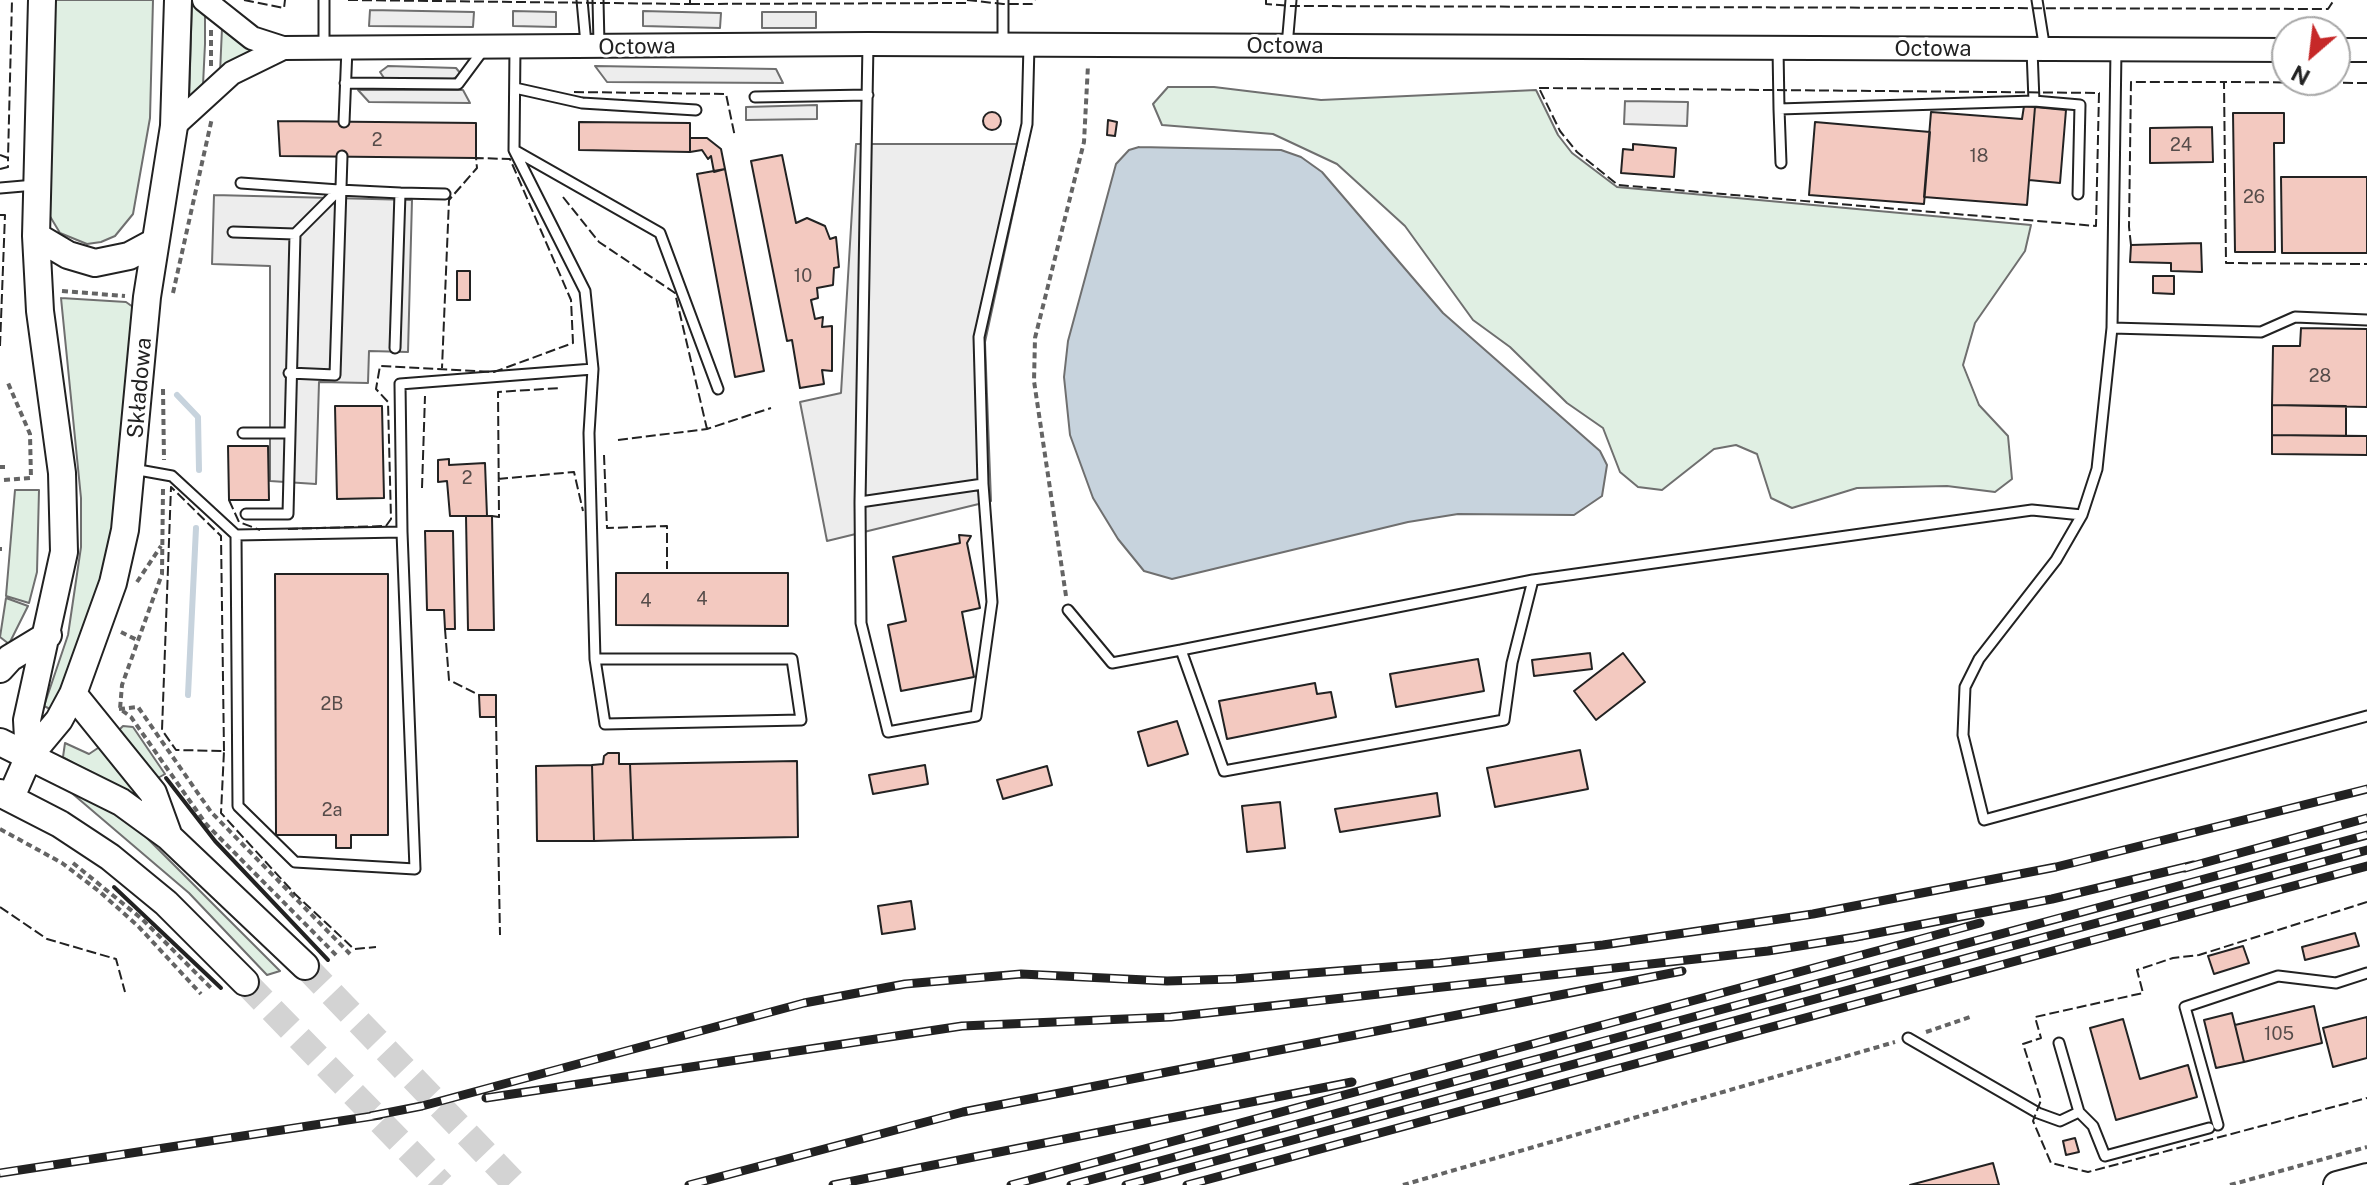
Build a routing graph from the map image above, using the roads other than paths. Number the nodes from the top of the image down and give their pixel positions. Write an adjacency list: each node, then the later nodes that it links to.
1 (42, 0): 37 (main road, Składowa)
2 (178, 0): 32 (main road, Składowa)
3 (324, 0): 15 (lane)
4 (582, 0): 17 (lane)
5 (598, 0): 17 (lane)
6 (1003, 0): 11 (lane)
7 (1291, 0): 14 (lane)
8 (2037, 0): 21 (lane)
9 (208, 4): 18 (street, Octowa)
10 (868, 44): 11 (street, Octowa); 17 (street, Octowa); 26 (lane)
11 (1003, 45): 12 (street, Octowa)
12 (1029, 45): 14 (street, Octowa); 56 (lane)
13 (486, 46): 16 (street, Octowa); 19 (street, Octowa); 24 (lane)
14 (1287, 46): 20 (street, Octowa)
15 (324, 47): 18 (street, Octowa); 19 (street, Octowa)
16 (515, 47): 17 (street, Octowa); 25 (lane)
17 (593, 47)
18 (283, 48): 32 (street, Octowa)
19 (347, 48): 24 (lane)
20 (1778, 48): 21 (street, Octowa); 29 (lane)
21 (2039, 50): 22 (street, Octowa); 28 (lane)
22 (2116, 50): 23 (street, Octowa); 48 (lane)
23 (2271, 50)
24 (345, 83): 31 (lane)
25 (515, 88): 30 (lane); 33 (lane)
26 (868, 95): 27 (lane); 57 (lane)
27 (755, 97)
28 (2034, 101): 29 (lane); 42 (lane)
29 (1779, 109): 35 (lane)
30 (696, 110)
31 (344, 122)
32 (174, 126): 46 (main road, Składowa)
33 (514, 150): 50 (lane); 52 (lane)
34 (342, 156): 39 (lane)
35 (1781, 163)
36 (241, 183): 39 (lane)
37 (35, 185): 38 (lane); 45 (main road, Składowa)
38 (0, 188)
39 (339, 190): 40 (lane); 44 (lane); 51 (lane)
40 (400, 193): 41 (lane); 49 (lane)
41 (445, 194)
42 (2078, 194)
43 (233, 232): 44 (lane)
44 (295, 234): 51 (lane)
45 (36, 236): 46 (main road); 64 (main road, Składowa)
46 (155, 242): 55 (main road, Składowa)
47 (2367, 320): 48 (lane)
48 (2112, 328): 59 (lane)
49 (395, 348)
50 (593, 369): 60 (lane); 66 (lane)
51 (289, 373): 54 (lane)
52 (718, 389)
53 (243, 433): 54 (lane)
54 (289, 433): 58 (lane)
55 (133, 469): 61 (lane); 68 (main road, Składowa)
56 (983, 484): 57 (lane); 57 (lane)
57 (860, 502)
58 (246, 514)
59 (2082, 515): 62 (lane); 69 (lane)
60 (402, 532): 61 (lane); 61 (lane)
61 (236, 535)
62 (1533, 580): 65 (lane); 65 (lane)
63 (1068, 610): 65 (lane)
64 (48, 635): 67 (main road); 71 (main road, Składowa)
65 (1181, 650)
66 (595, 659): 66 (lane)
67 (0, 669)
68 (73, 694): 71 (main road, Składowa); 73 (main road)
69 (2367, 716)
70 (0, 742): 71 (main road)
71 (29, 756): 72 (main road, Składowa); 73 (main road)
72 (6, 795): 76 (main road)
73 (169, 837): 74 (main road)
74 (305, 966)
75 (2367, 973): 79 (lane)
76 (245, 982)
77 (1908, 1038): 79 (lane)
78 (2059, 1043): 79 (lane)
79 (2079, 1112)
80 (2367, 1177): 81 (main road)
81 (2337, 1185)

